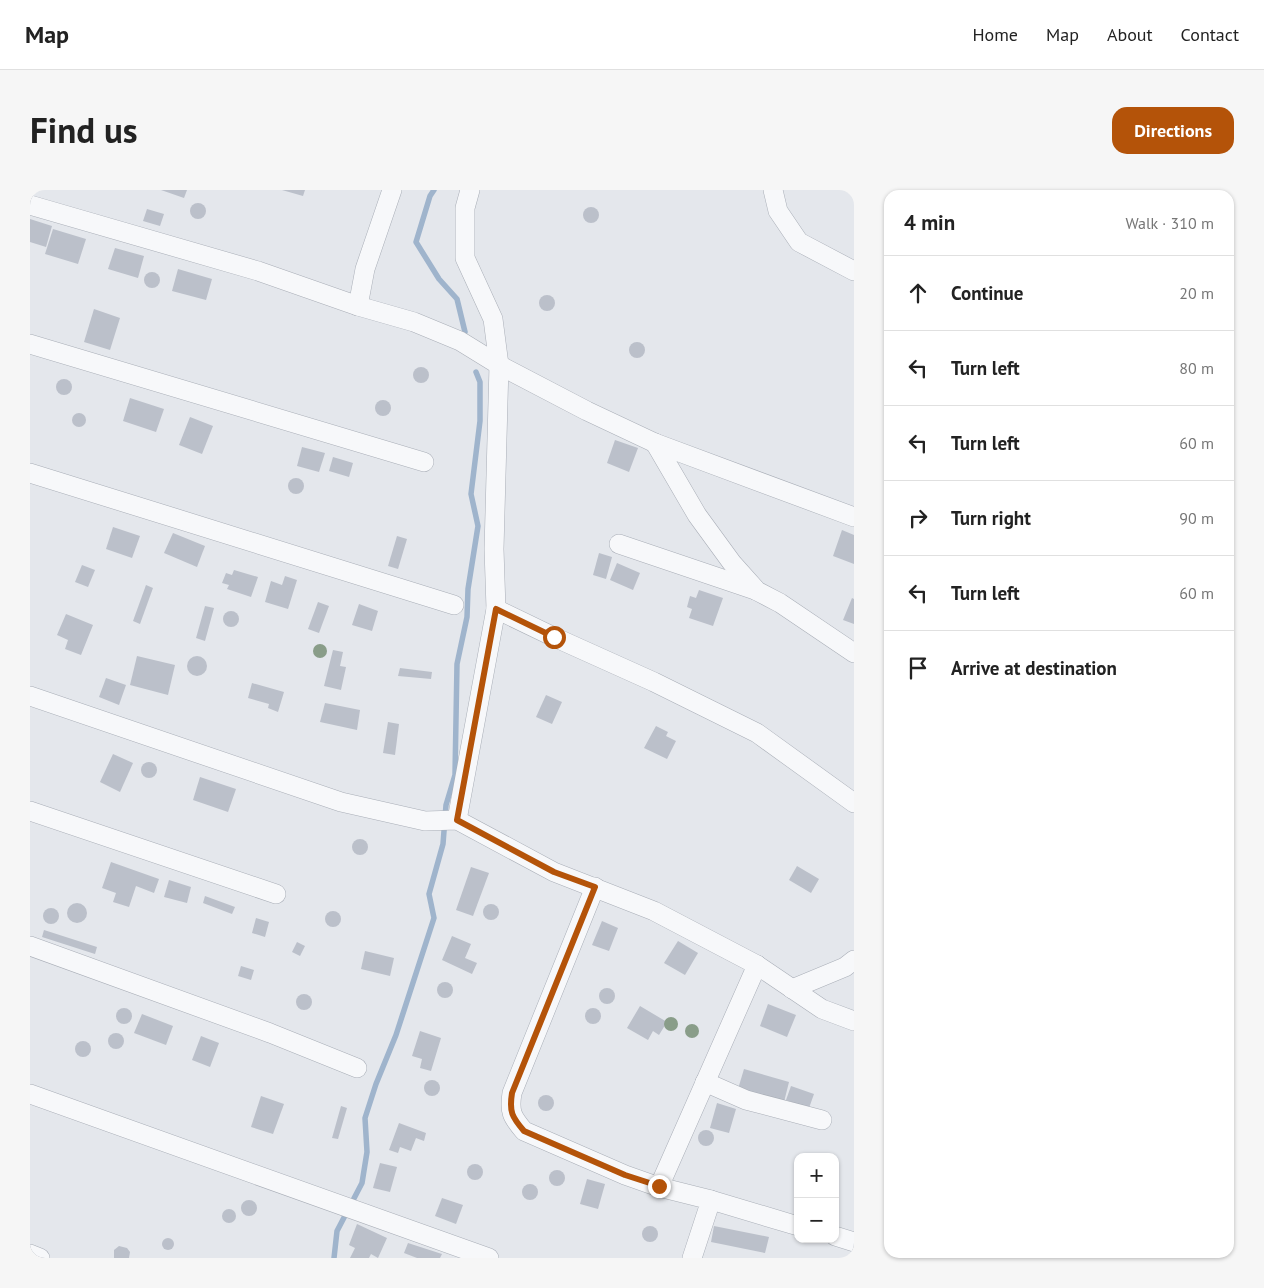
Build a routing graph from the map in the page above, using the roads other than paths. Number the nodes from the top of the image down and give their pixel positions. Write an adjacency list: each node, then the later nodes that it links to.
1 (392, 190): 6 (street)
2 (470, 190): 8 (street)
3 (773, 190): 5 (street)
4 (30, 205): 6 (street)
5 (854, 271)
6 (358, 306): 8 (street)
7 (30, 344): 10 (street)
8 (499, 365): 9 (street); 16 (street)
9 (655, 443): 12 (street); 14 (street)
10 (424, 462)
11 (30, 473): 15 (street)
12 (854, 517)
13 (619, 544): 14 (street)
14 (757, 591): 17 (street)
15 (454, 605)
16 (496, 609): 19 (street); 21 (street)
17 (854, 653)
18 (30, 696): 21 (street)
19 (854, 803)
20 (30, 811): 23 (street)
21 (457, 820): 22 (street)
22 (595, 887): 26 (street); 33 (street)
23 (276, 894)
24 (30, 946): 29 (street)
25 (854, 960): 27 (street)
26 (757, 966): 27 (street); 30 (street)
27 (792, 990): 28 (street)
28 (854, 1021)
29 (357, 1068)
30 (705, 1082): 32 (street); 33 (street)
31 (30, 1094): 40 (street)
32 (822, 1120)
33 (659, 1186): 34 (street)
34 (711, 1200): 35 (street); 41 (street)
35 (794, 1225)
36 (839, 1237): 37 (street)
37 (854, 1242)
38 (30, 1254): 39 (street)
39 (40, 1258)
40 (489, 1258)
41 (692, 1258)

